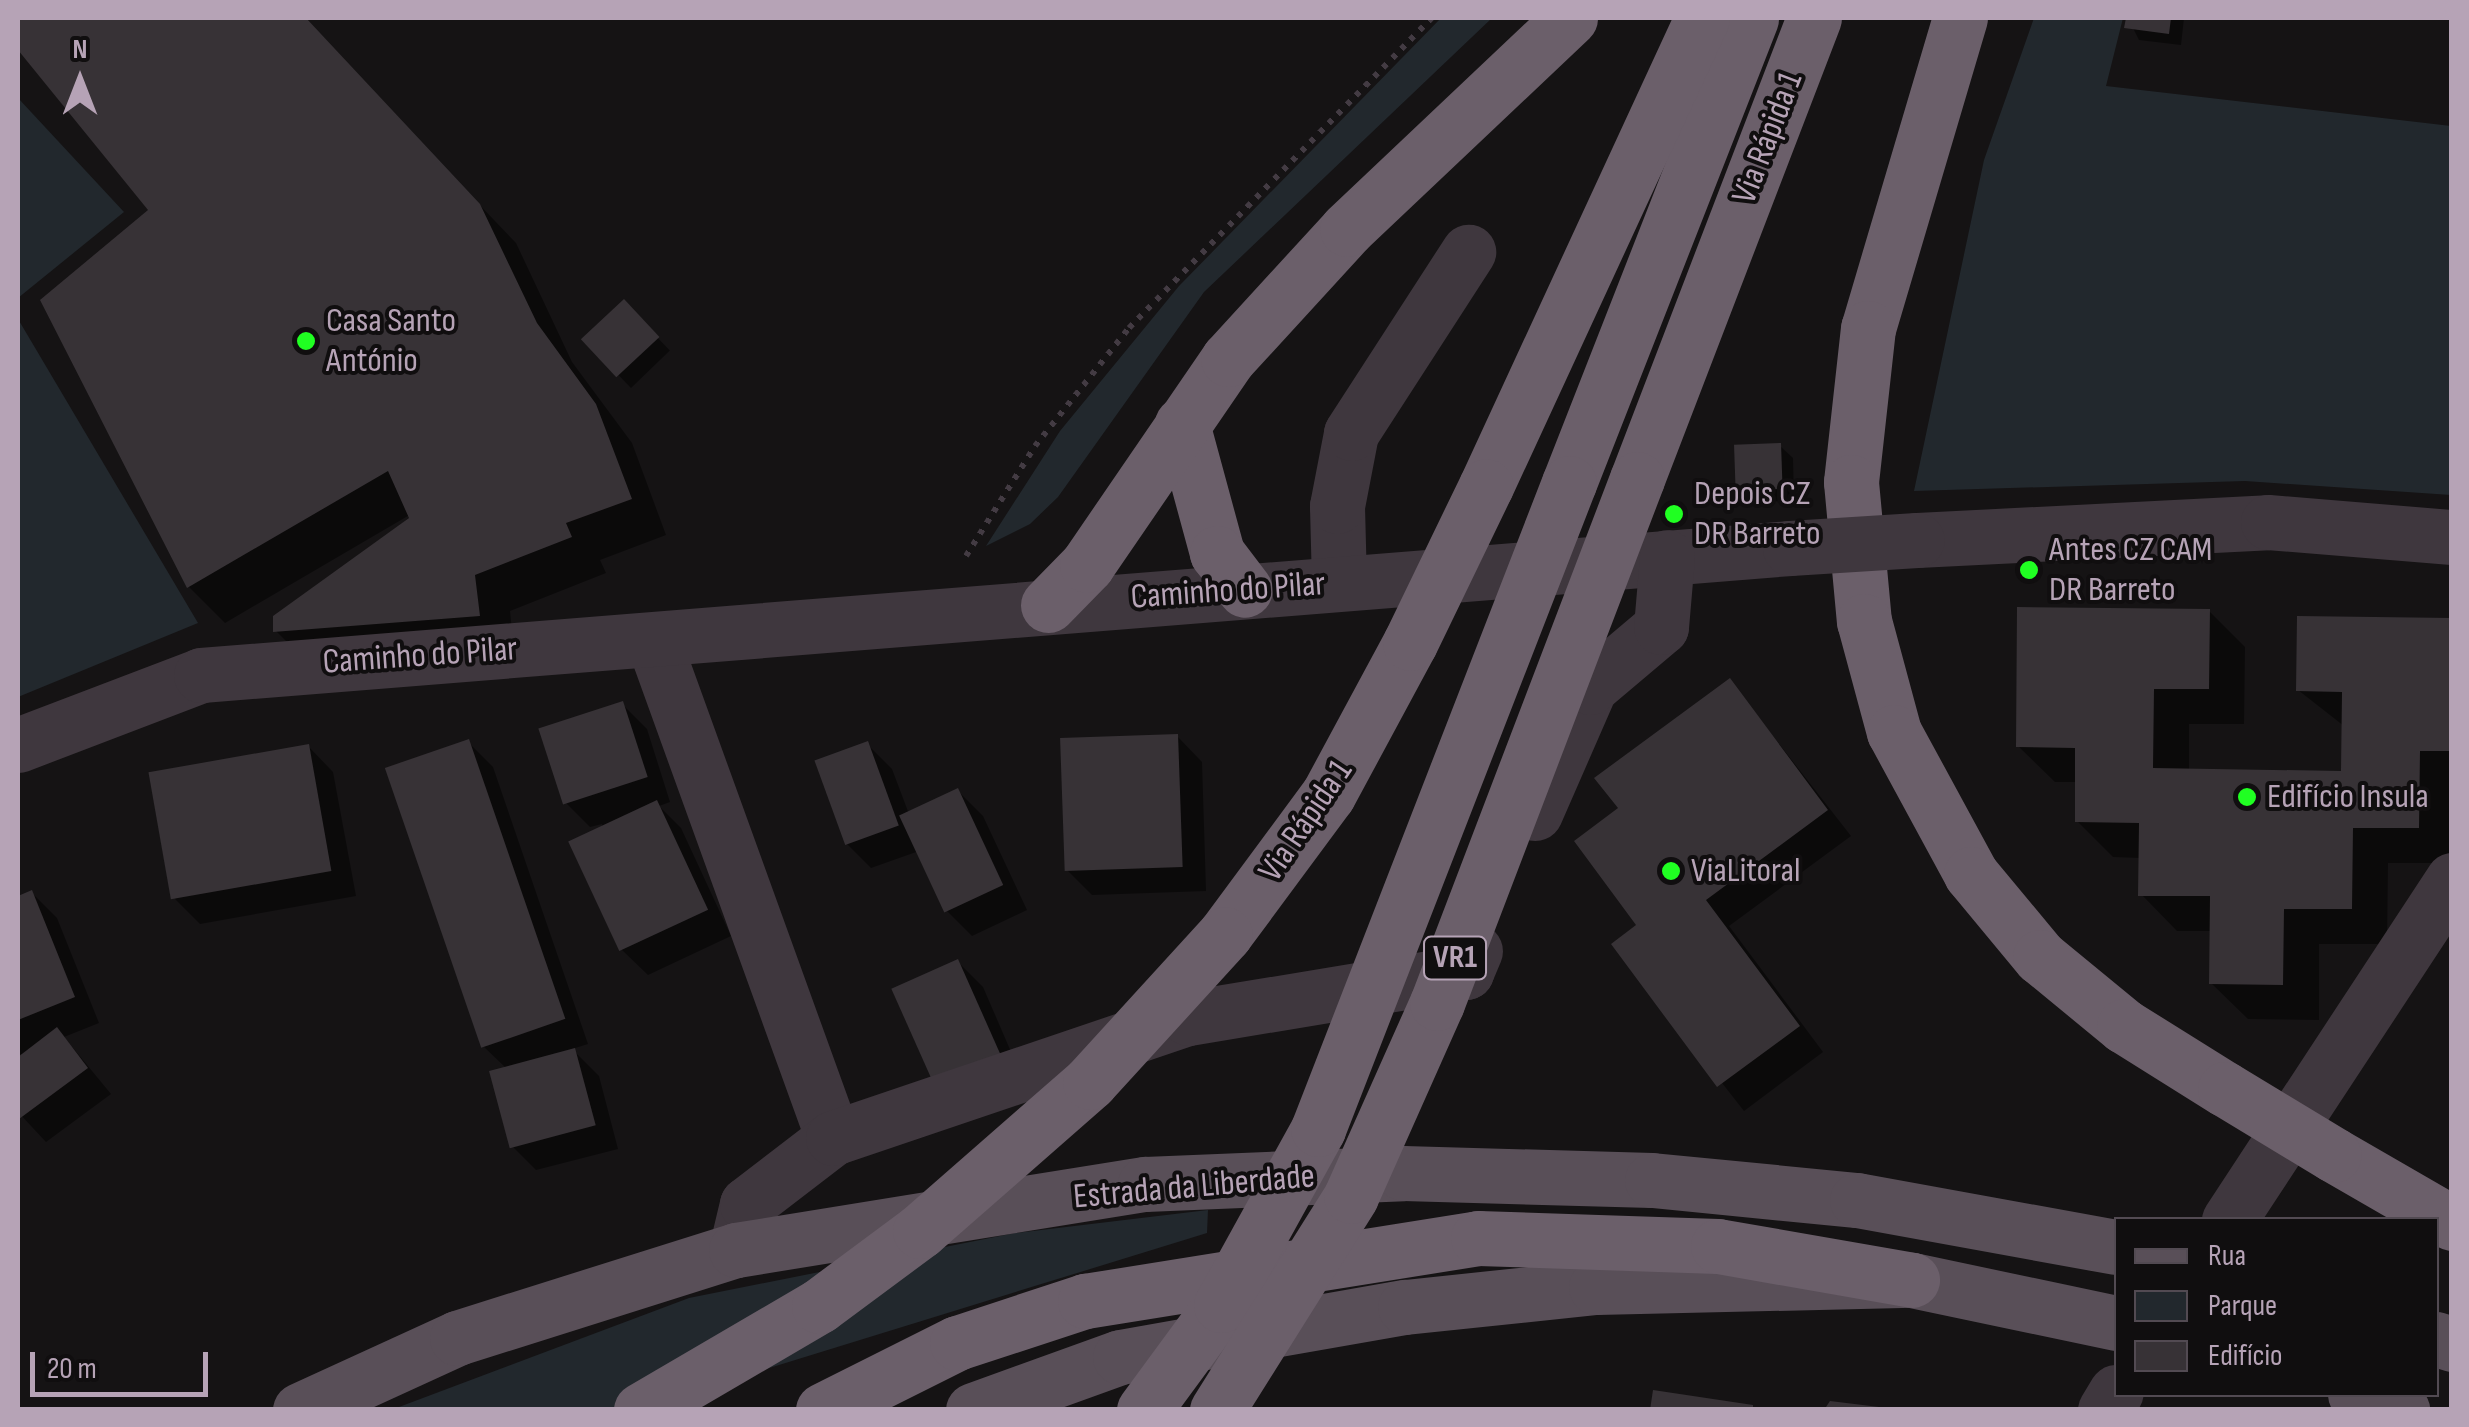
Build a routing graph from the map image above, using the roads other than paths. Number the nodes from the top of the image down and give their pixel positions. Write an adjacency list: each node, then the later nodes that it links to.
1 (1570, 18): 7 (highway)
2 (1702, 18): 25 (highway, Via Rápida 1, bridge)
3 (1751, 18): 28 (highway, bridge)
4 (1814, 18): 29 (highway, Via Rápida 1 / VR1, bridge)
5 (1960, 18): 18 (highway, bridge)
6 (1468, 252): 10 (street)
7 (1182, 424): 11 (highway); 12 (highway)
8 (2452, 537): 9 (street, Caminho do Pilar, bridge)
9 (1667, 557): 10 (street, Caminho do Pilar); 16 (street)
10 (1339, 583): 11 (street, Caminho do Pilar)
11 (1245, 590): 12 (street, Caminho do Pilar)
12 (1048, 605): 13 (street, Caminho do Pilar)
13 (653, 640): 14 (street, Caminho do Pilar); 16 (street)
14 (18, 745)
15 (2452, 880): 17 (street)
16 (833, 1138): 20 (street)
17 (2231, 1217)
18 (2452, 1223)
19 (2113, 1246): 20 (main road, Estrada da Liberdade)
20 (736, 1250): 24 (main road, Estrada da Liberdade)
21 (1912, 1280): 22 (main road); 26 (highway); 27 (main road)
22 (2096, 1317)
23 (2363, 1397): 30 (main road)
24 (300, 1410)
25 (641, 1410)
26 (823, 1410)
27 (973, 1410)
28 (1144, 1410)
29 (1218, 1410)
30 (2402, 1410)

